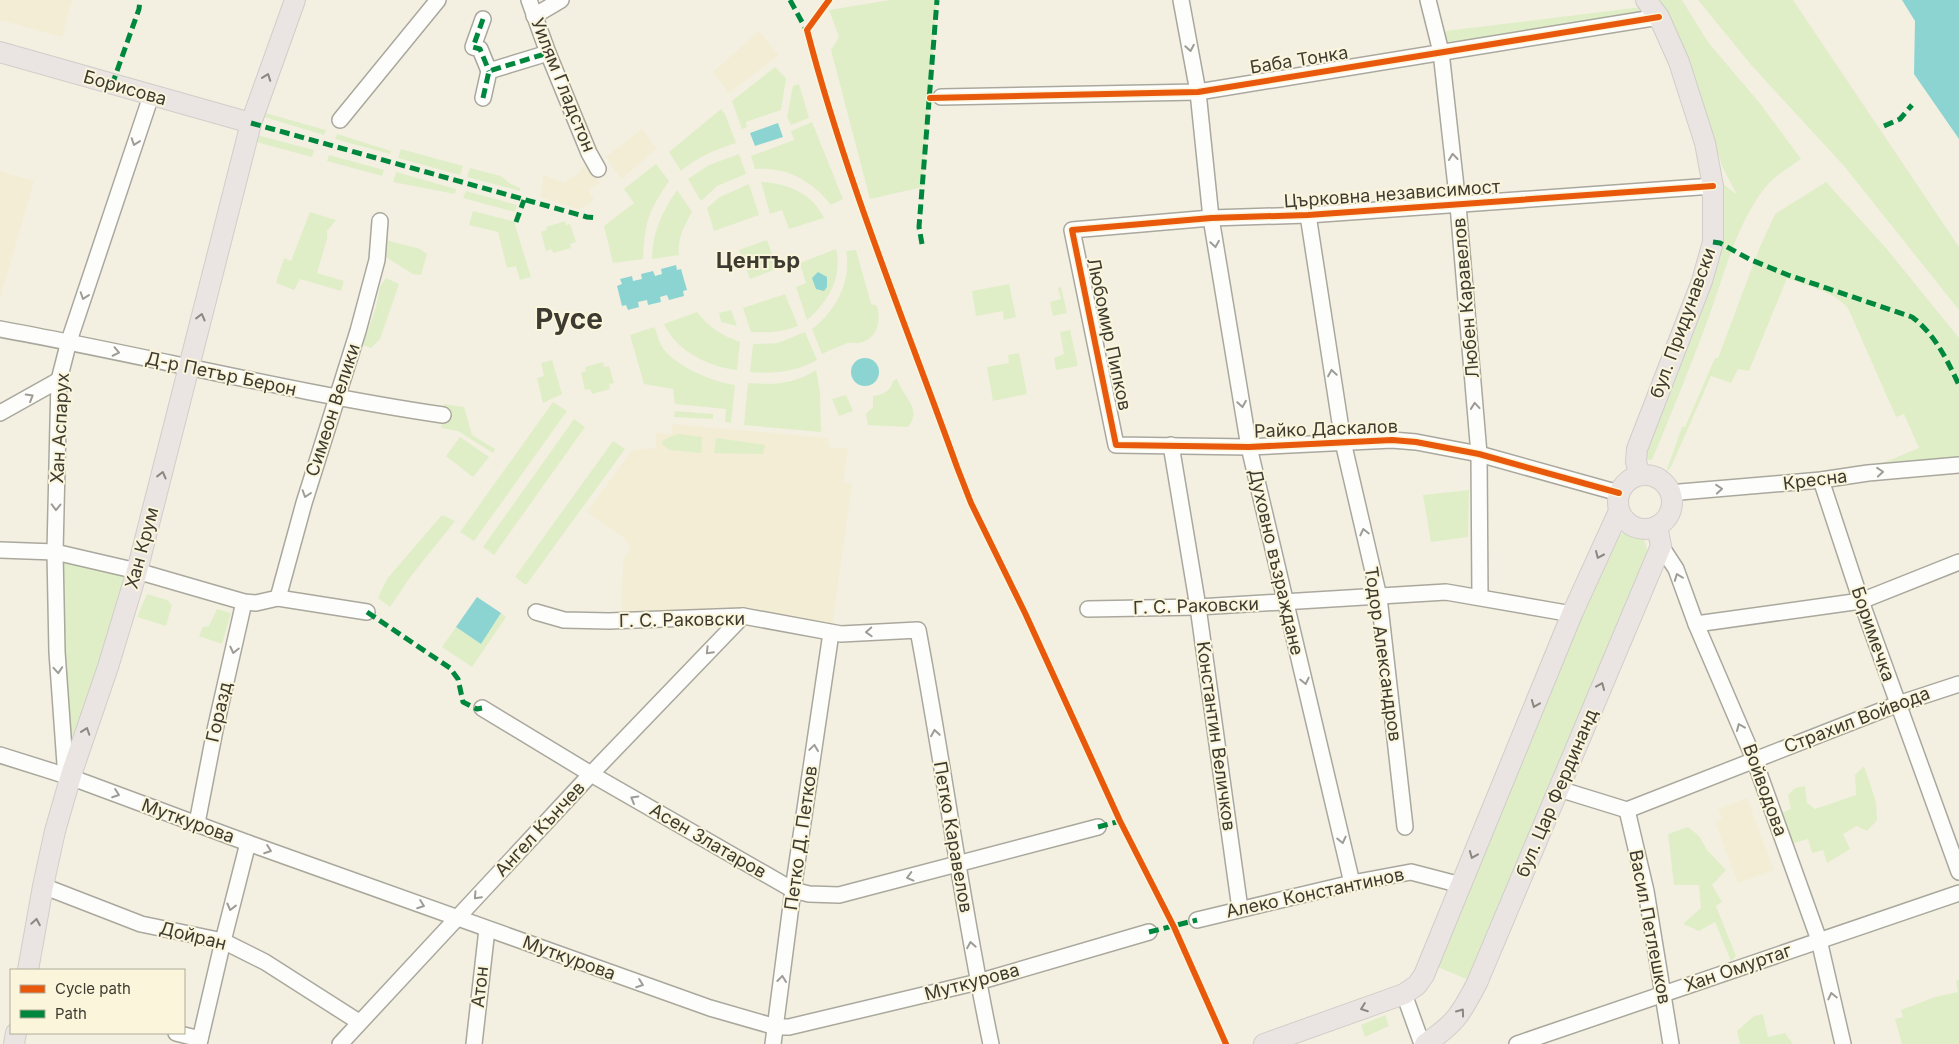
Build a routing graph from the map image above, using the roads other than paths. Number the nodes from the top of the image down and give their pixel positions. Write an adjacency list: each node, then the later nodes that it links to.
1 (295, 0): 20 (main road, Хан Крум, one-way to 1)
2 (438, 0): 19 (street)
3 (529, 0): 8 (street, Уилям Гладстон)
4 (561, 0): 8 (street)
5 (1181, 0): 15 (street, Духовно възраждане, one-way to 15)
6 (1428, 0): 12 (street, Любен Каравелов)
7 (1646, 0): 9 (main road, бул. Придунавски)
8 (534, 16): 13 (street, Уилям Гладстон)
9 (1658, 17): 12 (street, Баба Тонка); 22 (main road, бул. Придунавски)
10 (483, 19): 14 (street)
11 (0, 52): 16 (main road, Борисова)
12 (1441, 52): 15 (street, Баба Тонка); 23 (street, Любен Каравелов, one-way to 12)
13 (548, 53): 14 (street); 21 (street, Уилям Гладстон)
14 (489, 71): 18 (street)
15 (1198, 92): 17 (street, Баба Тонка); 25 (street, Духовно възраждане)
16 (151, 96): 20 (main road, Борисова); 29 (street, Хан Аспарух, one-way to 29)
17 (941, 97)
18 (483, 98)
19 (340, 120)
20 (251, 123): 30 (main road, Хан Крум, one-way to 20)
21 (598, 169)
22 (1713, 186): 23 (street, Църковна независимост); 41 (main road, бул. Придунавски)
23 (1458, 205): 24 (street, Църковна независимост); 39 (street, Любен Каравелов, one-way to 23)
24 (1308, 215): 25 (street, Църковна независимост); 35 (street, Тодор Александров, one-way to 24)
25 (1211, 218): 27 (street, Църковна независимост); 38 (street, Духовно възраждане, one-way to 38)
26 (380, 221): 32 (street, Симеон Велики)
27 (1072, 230): 36 (street, Любомир Пипков)
28 (0, 329): 29 (street, Д-р Петър Берон)
29 (68, 341): 30 (street, Д-р Петър Берон, one-way to 30); 31 (street, Хан Аспарух)
30 (188, 367): 32 (street, Д-р Петър Берон); 50 (main road, Хан Крум, one-way to 30)
31 (59, 380): 33 (street, one-way to 31); 48 (street, Хан Аспарух, one-way to 48)
32 (337, 398): 34 (street, Д-р Петър Берон); 53 (street, Симеон Велики, one-way to 53)
33 (0, 413)
34 (443, 415)
35 (1343, 442): 38 (street, Райко Даскалов); 39 (street, Райко Даскалов); 51 (street, Тодор Александров, one-way to 35)
36 (1116, 444): 37 (street, Райко Даскалов)
37 (1171, 445): 38 (street, Райко Даскалов); 57 (street, Константин Величков)
38 (1249, 447): 56 (street, Духовно възраждане)
39 (1479, 454): 44 (street, Райко Даскалов); 52 (street, Любен Каравелов)
40 (1959, 465): 42 (street, Кресна, one-way to 40)
41 (1640, 475): 43 (main road); 44 (main road)
42 (1821, 480): 43 (street, Кресна, one-way to 42); 54 (street, Боримечка)
43 (1671, 495): 45 (main road)
44 (1619, 502): 45 (main road); 61 (main road, one-way to 61)
45 (1657, 526): 46 (main road)
46 (1661, 546): 63 (street, Войводова, one-way to 46); 73 (main road, бул. Цар Фердинанд, one-way to 46)
47 (0, 550): 48 (street)
48 (55, 552): 50 (street); 71 (street, Хан Аспарух, one-way to 71)
49 (1959, 562): 54 (street)
50 (136, 571): 55 (street); 71 (main road, Хан Крум, one-way to 50)
51 (1378, 597): 52 (street, Г. С. Раковски); 56 (street, Г. С. Раковски); 77 (street, Тодор Александров)
52 (1480, 597): 61 (street, Г. С. Раковски)
53 (278, 598): 55 (street); 59 (street)
54 (1861, 600): 63 (street); 67 (street, Боримечка)
55 (244, 602): 75 (street, Горазд, one-way to 75)
56 (1287, 603): 57 (street, Г. С. Раковски); 81 (street, Духовно възраждане, one-way to 81)
57 (1198, 607): 58 (street, Г. С. Раковски); 86 (street, Константин Величков)
58 (1088, 609)
59 (367, 612)
60 (536, 612): 62 (street, Г. С. Раковски)
61 (1572, 614): 82 (main road, one-way to 82)
62 (743, 616): 65 (street, Г. С. Раковски); 72 (street, Ангел Кънчев, one-way to 72)
63 (1696, 624): 70 (street, Войводова, one-way to 63)
64 (918, 630): 65 (street, Г. С. Раковски, one-way to 65); 79 (street, Петко Каравелов, one-way to 64)
65 (831, 633): 84 (street, Петко Д. Петков, one-way to 65)
66 (1959, 684): 67 (street, Страхил Войвода)
67 (1898, 704): 70 (street, Страхил Войвода); 80 (street, Боримечка)
68 (482, 708): 72 (street, Асен Златаров)
69 (0, 755): 71 (street, Муткурова)
70 (1754, 760): 74 (street, Страхил Войвода); 91 (street, Войводова)
71 (71, 774): 75 (street, Муткурова, one-way to 75); 83 (main road, Хан Крум)
72 (591, 774): 84 (street, Асен Златаров, one-way to 72); 87 (street, Ангел Кънчев, one-way to 87)
73 (1559, 789): 74 (street); 106 (main road, бул. Цар Фердинанд, one-way to 73)
74 (1627, 810): 96 (street, Васил Петлешков)
75 (197, 824): 78 (street, Муткурова)
76 (1098, 827): 79 (street, Асен Златаров)
77 (1405, 827)
78 (248, 843): 87 (street, Муткурова, one-way to 87); 92 (street, one-way to 92)
79 (957, 865): 84 (street, Асен Златаров, one-way to 84); 94 (street, Петко Каравелов, one-way to 79)
80 (1959, 872)
81 (1352, 883): 82 (street, Алеко Константинов); 86 (street, Алеко Константинов)
82 (1461, 885): 95 (main road)
83 (43, 886): 92 (street, Дойран); 93 (main road, Хан Крум, one-way to 83)
84 (793, 890): 98 (street, Петко Д. Петков, one-way to 84)
85 (1959, 893): 91 (street, Хан Омуртаг)
86 (1240, 909): 88 (street, Алеко Константинов)
87 (457, 918): 89 (street, Муткурова); 97 (street, Ангел Кънчев)
88 (1197, 920)
89 (487, 929): 98 (street, Муткурова, one-way to 98); 102 (street, Атон)
90 (1149, 932): 94 (street, Муткурова)
91 (1819, 940): 96 (street, Хан Омуртаг); 109 (street, Войводова, one-way to 91)
92 (223, 941): 97 (street, Дойран); 100 (street)
93 (28, 969)
94 (978, 982): 98 (street, Муткурова); 104 (street, Петко Каравелов)
95 (1407, 993): 105 (main road, one-way to 105); 106 (street)
96 (1663, 994): 107 (street, Хан Омуртаг); 108 (street, Васил Петлешков)
97 (359, 1022): 101 (street, Ангел Кънчев)
98 (776, 1027): 103 (street, Петко Д. Петков)
99 (179, 1034): 100 (street)
100 (199, 1042)
101 (340, 1044)
102 (474, 1044)
103 (774, 1044)
104 (991, 1044)
105 (1264, 1044)
106 (1424, 1044)
107 (1517, 1044)
108 (1671, 1044)
109 (1843, 1044)

